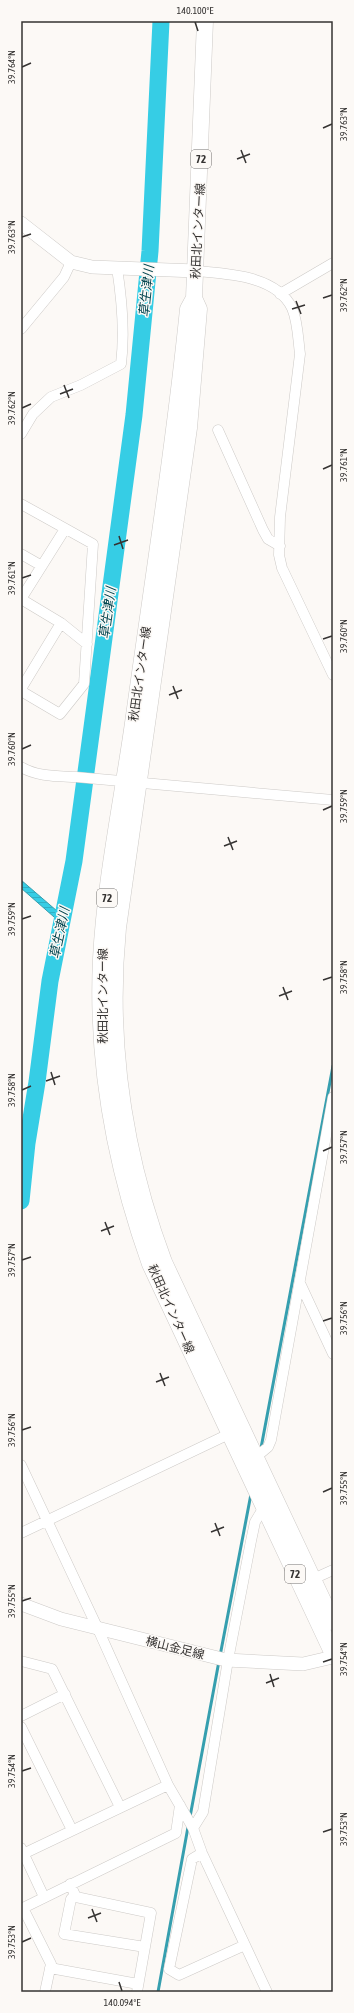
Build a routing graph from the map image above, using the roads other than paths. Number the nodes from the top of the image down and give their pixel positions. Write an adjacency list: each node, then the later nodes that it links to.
1 (205, 21): 6 (main road, 秋田北インター線 / 72)
2 (21, 223): 3 (street)
3 (71, 262): 5 (street); 8 (street)
4 (333, 263): 7 (street)
5 (120, 268): 6 (street); 10 (street)
6 (196, 271): 7 (street); 22 (main road, 秋田北インター線 / 72)
7 (280, 294): 13 (street)
8 (21, 329)
9 (218, 430): 13 (street)
10 (21, 434)
11 (21, 504): 12 (street)
12 (65, 528): 15 (street); 18 (street)
13 (280, 546): 19 (street)
14 (21, 554): 15 (street)
15 (42, 566): 16 (street)
16 (21, 599): 17 (street)
17 (60, 624): 18 (street); 20 (street)
18 (87, 644): 20 (street)
19 (333, 675)
20 (21, 690)
21 (21, 767): 22 (street)
22 (131, 783): 23 (street); 27 (main road, 秋田北インター線 / 72); 28 (main road, 秋田北インター線 / 72)
23 (333, 800)
24 (333, 1098): 25 (street)
25 (300, 1283): 26 (street); 28 (street)
26 (333, 1354)
27 (229, 1434): 28 (main road, 秋田北インター線 / 72); 31 (street)
28 (257, 1462): 30 (main road, 秋田北インター線 / 72); 34 (main road, 秋田北インター線 / 72)
29 (21, 1465): 31 (street)
30 (264, 1507): 38 (main road, 秋田北インター線 / 72); 39 (street)
31 (46, 1521): 32 (street); 37 (street)
32 (21, 1533)
33 (333, 1570): 34 (street)
34 (313, 1579): 36 (main road, 秋田北インター線 / 72)
35 (21, 1604): 37 (street, 横山金足線)
36 (333, 1622)
37 (98, 1629): 39 (street, 横山金足線); 44 (street)
38 (333, 1656): 39 (street, 横山金足線)
39 (223, 1659): 47 (street)
40 (21, 1661): 41 (street)
41 (65, 1694): 42 (street); 46 (street)
42 (21, 1716)
43 (21, 1727): 48 (street)
44 (168, 1785): 45 (street); 46 (street)
45 (180, 1806): 47 (street); 51 (street)
46 (120, 1807): 48 (street)
47 (192, 1828): 50 (street)
48 (72, 1830): 49 (street)
49 (22, 1851): 53 (street)
50 (202, 1853): 55 (street); 55 (street)
51 (70, 1884): 52 (street); 53 (street)
52 (75, 1895): 56 (street); 56 (street)
53 (44, 1897): 54 (street)
54 (22, 1908): 57 (street)
55 (245, 1945): 60 (street)
56 (145, 1947): 58 (street)
57 (50, 1968): 58 (street); 59 (street)
58 (137, 1988)
59 (45, 1992)
60 (267, 1992)

